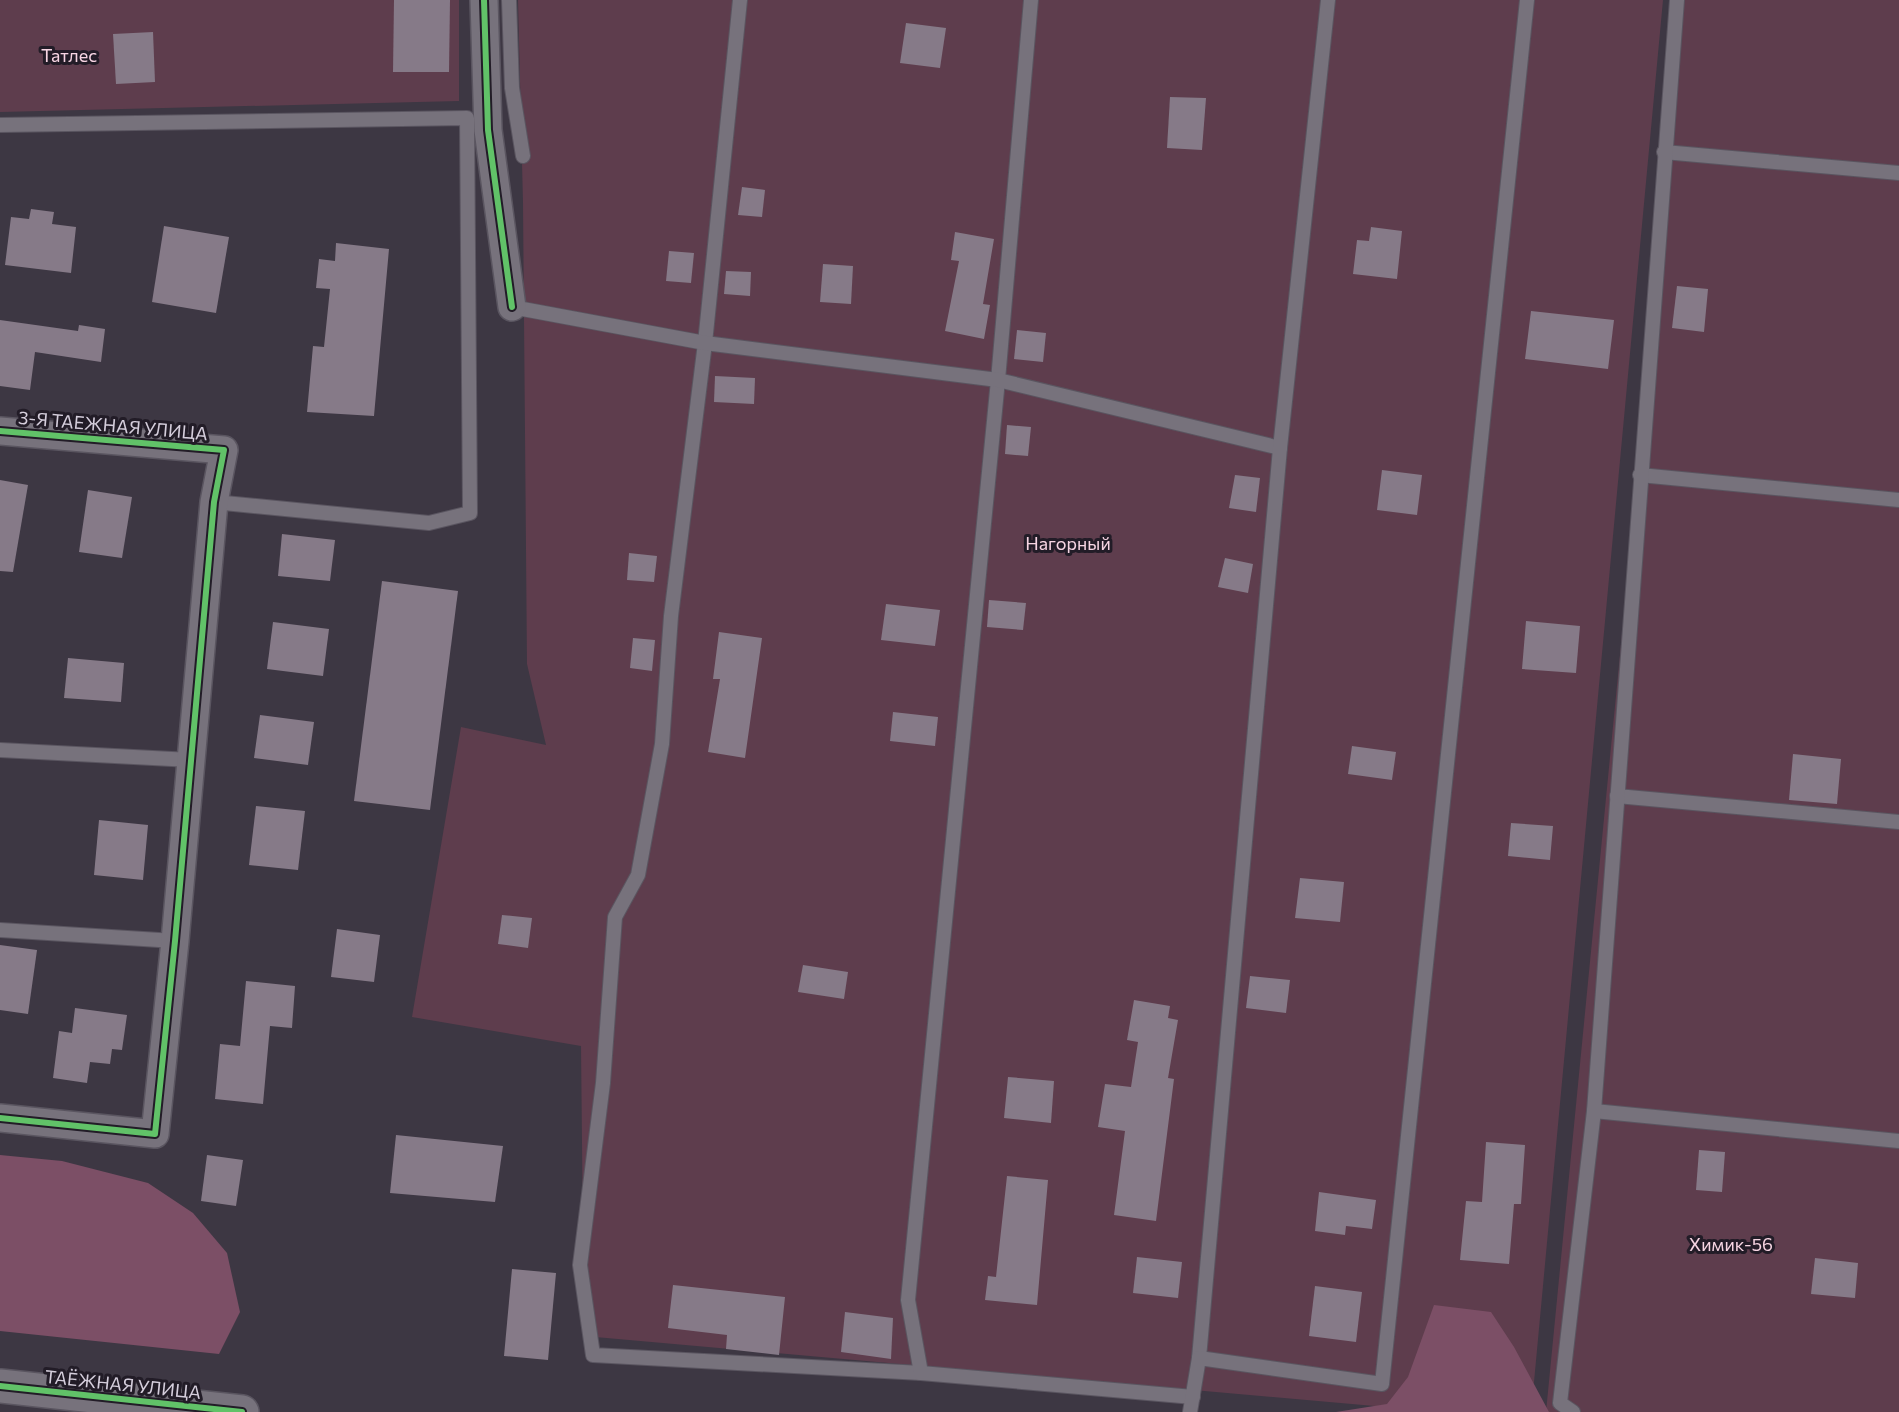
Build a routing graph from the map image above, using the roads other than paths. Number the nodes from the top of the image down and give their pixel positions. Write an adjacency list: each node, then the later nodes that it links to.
1 (484, 0): 12 (street)
2 (510, 0): 10 (lane)
3 (741, 0): 13 (lane)
4 (1031, 0): 14 (lane)
5 (1328, 0): 16 (lane)
6 (1527, 0): 29 (lane)
7 (1677, 0): 9 (lane)
8 (0, 124): 19 (lane)
9 (1664, 152): 11 (lane); 17 (lane)
10 (522, 156)
11 (1899, 173)
12 (512, 307): 13 (lane)
13 (705, 343): 14 (lane); 30 (lane)
14 (998, 380): 16 (lane); 30 (lane)
15 (0, 431): 19 (street, 3-Я ТАЕЖНАЯ УЛИЦА)
16 (1280, 448): 29 (lane)
17 (1640, 475): 18 (lane); 22 (lane)
18 (1899, 500)
19 (214, 502): 21 (street)
20 (0, 750): 21 (lane)
21 (191, 760): 25 (street)
22 (1617, 796): 23 (lane); 26 (lane)
23 (1899, 822)
24 (0, 930): 25 (lane)
25 (176, 940): 27 (street)
26 (1594, 1111): 28 (lane); 35 (lane)
27 (0, 1118)
28 (1899, 1141)
29 (1199, 1358): 32 (lane)
30 (921, 1373): 32 (lane)
31 (0, 1386): 33 (street, ТАЁЖНАЯ УЛИЦА)
32 (1192, 1397): 34 (lane)
33 (242, 1412)
34 (1190, 1412)
35 (1573, 1412)

